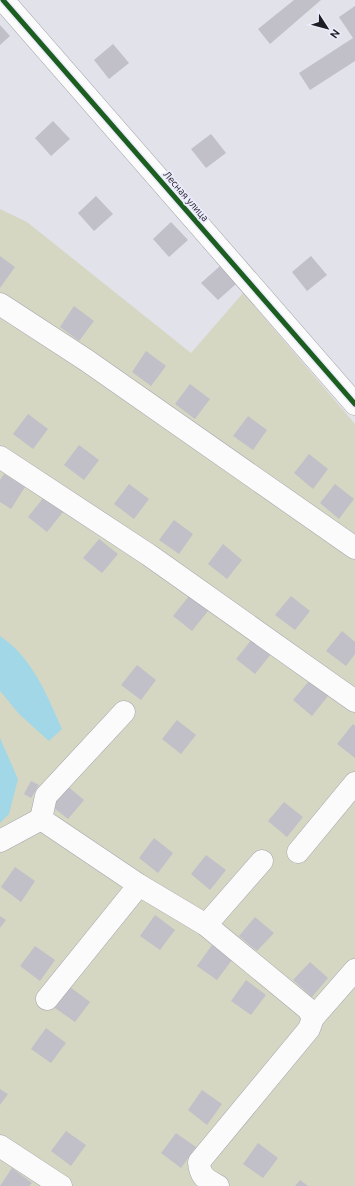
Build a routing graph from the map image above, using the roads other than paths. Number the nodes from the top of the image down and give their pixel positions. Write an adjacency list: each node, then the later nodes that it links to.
1 (3, 0): 3 (street, Лесная улица)
2 (0, 304): 5 (street)
3 (355, 404)
4 (0, 457): 6 (street)
5 (355, 548)
6 (355, 701)
7 (124, 712): 9 (street)
8 (355, 783): 11 (street)
9 (41, 819): 10 (street); 13 (street)
10 (0, 841)
11 (298, 852)
12 (262, 861): 14 (street)
13 (139, 885): 14 (street); 16 (street)
14 (206, 926): 17 (street)
15 (355, 970): 17 (street)
16 (47, 999)
17 (313, 1018): 20 (street)
18 (0, 1146): 19 (street)
19 (61, 1186)
20 (218, 1186)

